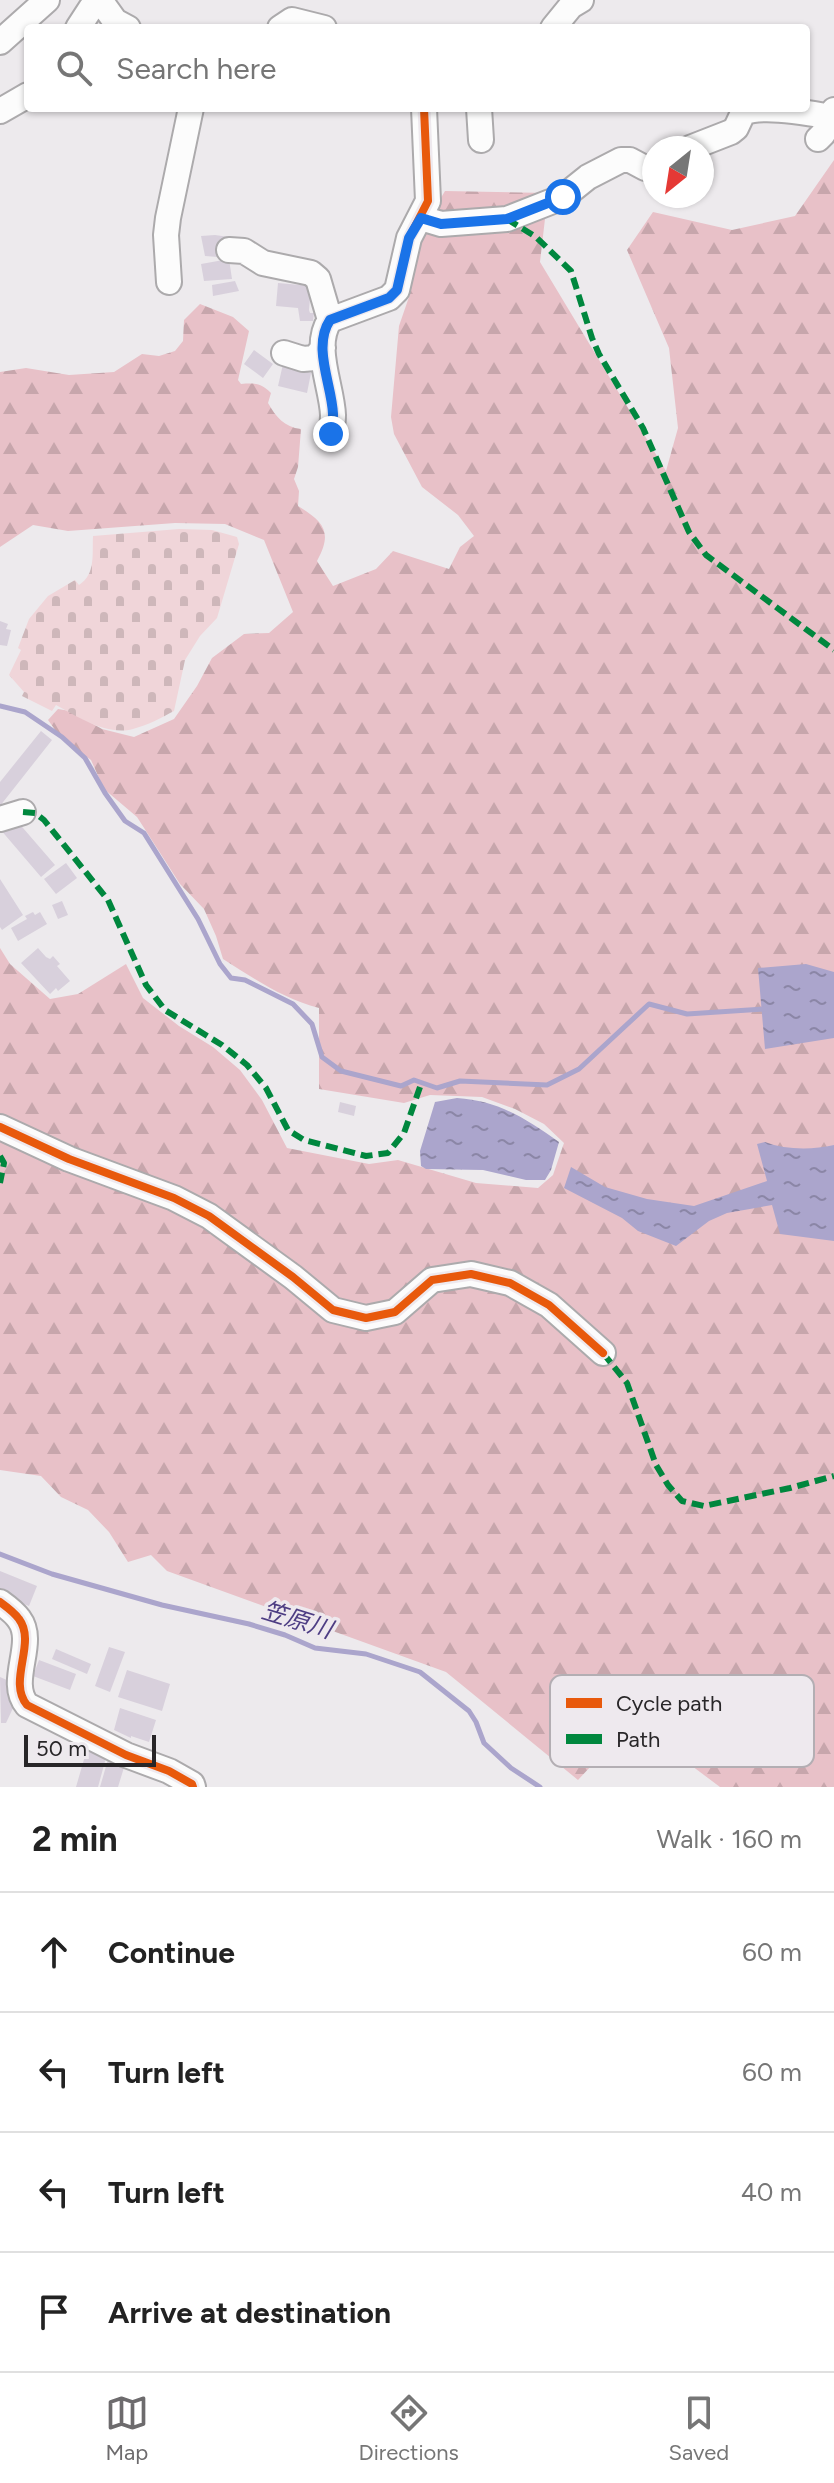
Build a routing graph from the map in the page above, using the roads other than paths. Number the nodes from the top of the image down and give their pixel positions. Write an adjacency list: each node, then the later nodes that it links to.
1 (47, 0): 9 (street)
2 (581, 0): 8 (street)
3 (100, 1): 4 (street); 5 (street)
4 (81, 24)
5 (121, 24)
6 (286, 24): 7 (street)
7 (308, 24)
8 (556, 24)
9 (0, 42)
10 (24, 97): 11 (street)
11 (0, 111)
12 (190, 112): 24 (street)
13 (424, 112): 22 (street)
14 (479, 112): 20 (street)
15 (745, 112): 18 (street)
16 (790, 112): 17 (street)
17 (832, 113): 19 (street)
18 (714, 139)
19 (818, 139)
20 (481, 140)
21 (642, 166): 22 (street)
22 (421, 218): 25 (street)
23 (229, 250): 25 (street)
24 (169, 282)
25 (330, 320): 26 (street)
26 (323, 348): 27 (street); 28 (street)
27 (284, 353)
28 (331, 434)
29 (0, 1127): 30 (street)
30 (603, 1353)
31 (0, 1602): 32 (street)
32 (193, 1787)

